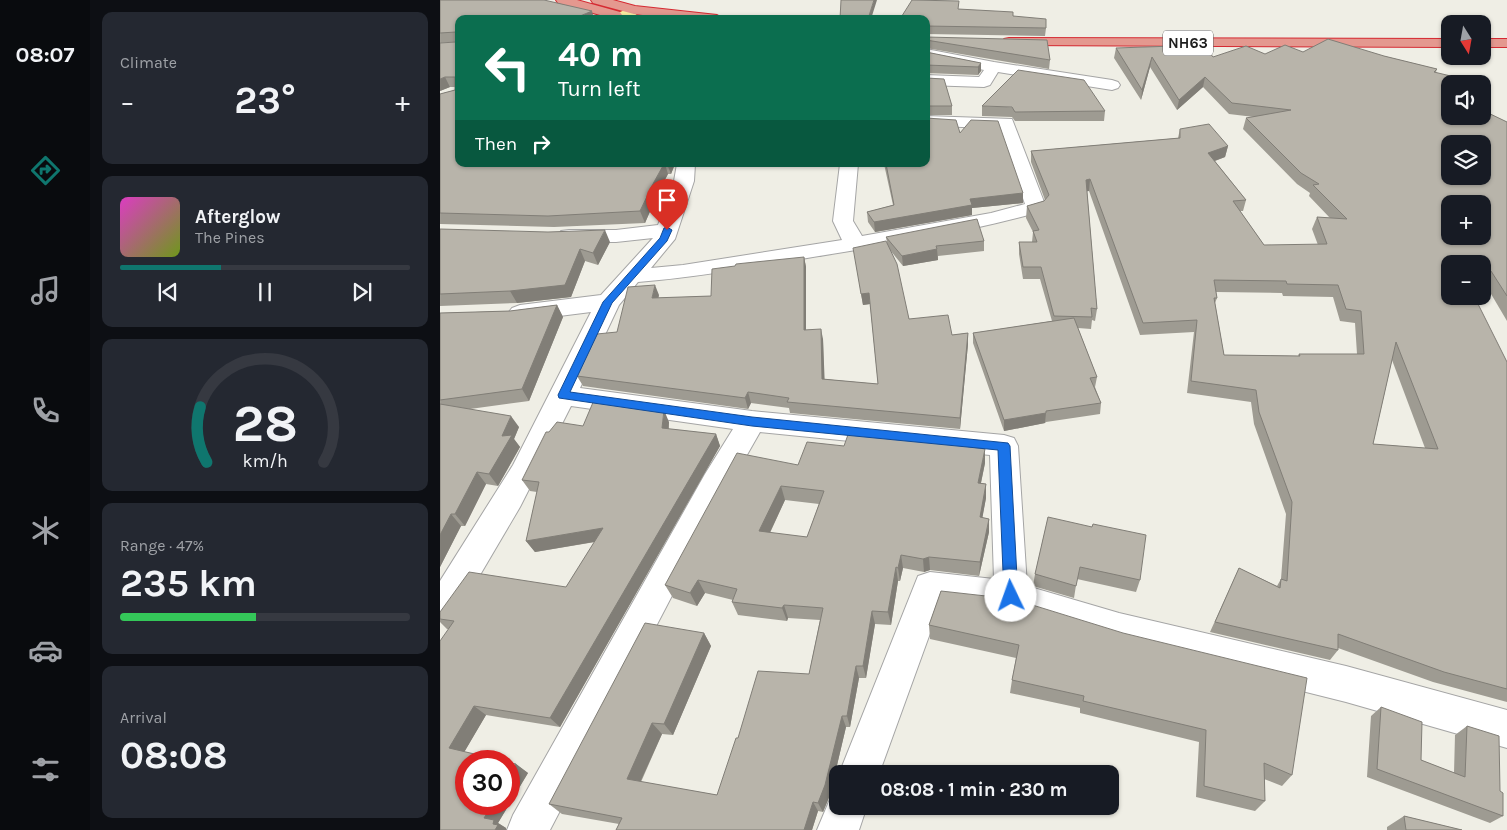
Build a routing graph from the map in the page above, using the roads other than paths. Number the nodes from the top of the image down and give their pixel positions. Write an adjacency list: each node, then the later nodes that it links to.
1 (563, 0): 4 (highway)
2 (598, 0): 3 (highway)
3 (635, 14): 5 (highway)
4 (609, 15)
5 (651, 15)
6 (994, 42): 7 (highway, NH63)
7 (1441, 43)
8 (1491, 43): 9 (highway)
9 (1507, 43)
10 (930, 54): 11 (street)
11 (994, 68): 12 (street); 13 (street)
12 (930, 80)
13 (1112, 86)
14 (930, 120): 19 (street)
15 (686, 167): 17 (street)
16 (849, 167): 19 (street)
17 (667, 230): 18 (street); 20 (street)
18 (552, 237)
19 (855, 244): 20 (street)
20 (633, 276): 21 (street)
21 (608, 302): 22 (street); 23 (street)
22 (498, 314)
23 (563, 395): 24 (street); 26 (street)
24 (752, 421): 25 (street); 30 (street)
25 (1011, 596): 27 (street); 28 (street)
26 (440, 599)
27 (1507, 729)
28 (862, 765)
29 (844, 815): 31 (street)
30 (528, 830)
31 (838, 830)

